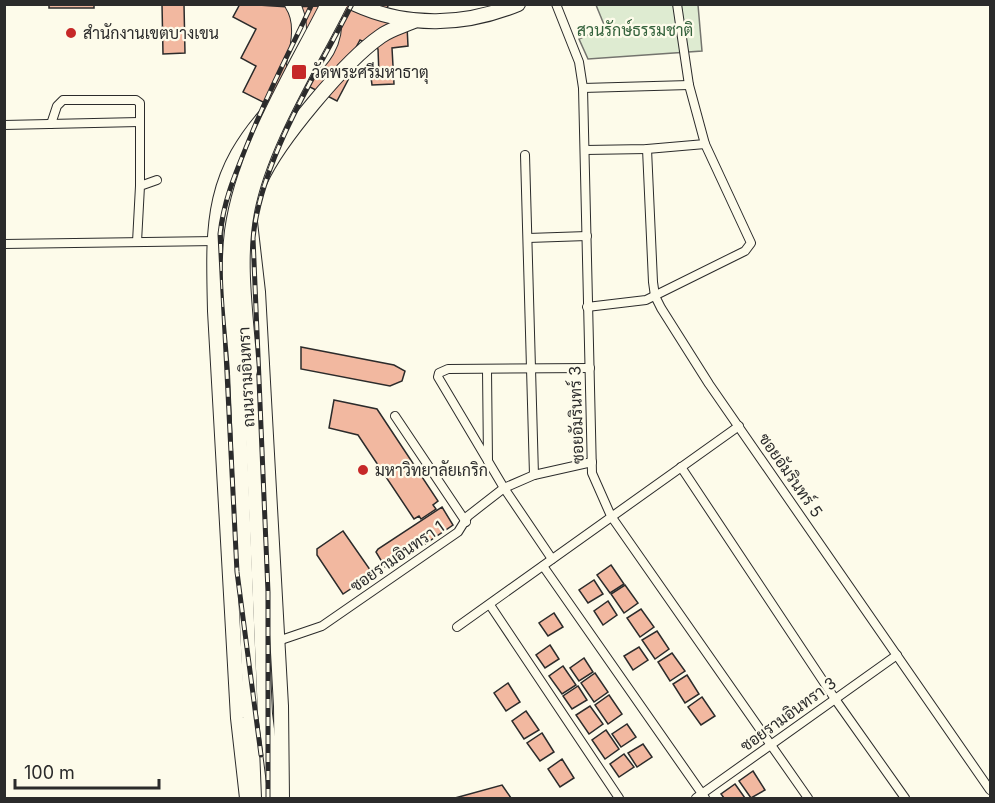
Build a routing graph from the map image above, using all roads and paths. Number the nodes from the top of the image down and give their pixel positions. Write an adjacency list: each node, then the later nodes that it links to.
1 (292, 4): 11 (main road)
2 (330, 4): 11 (main road, ถนนรามอินทรา); 33 (main road, ถนนรามอินทรา, bridge)
3 (340, 4): 33 (main road, ถนนรามอินทรา, bridge)
4 (355, 4): 8 (main road)
5 (518, 4): 8 (main road)
6 (556, 4): 10 (street, ซอยอัมรินทร์ 3)
7 (677, 4): 9 (street)
8 (414, 21): 17 (main road, ถนนรามอินทรา)
9 (689, 85): 10 (street); 16 (street)
10 (583, 88): 19 (street, ซอยอัมรินทร์ 3)
11 (288, 91): 15 (main road, ถนนรามอินทรา)
12 (140, 122): 13 (street); 13 (street); 22 (street)
13 (51, 124): 14 (street)
14 (4, 126)
15 (253, 130): 17 (main road); 25 (main road, ถนนรามอินทรา)
16 (705, 144): 18 (street); 28 (street)
17 (279, 148): 47 (main road, ถนนรามอินทรา)
18 (647, 149): 19 (street); 28 (street, ซอยอัมรินทร์ 5)
19 (585, 150): 23 (street, ซอยอัมรินทร์ 3)
20 (525, 155): 24 (street)
21 (157, 180): 22 (street)
22 (140, 186): 26 (street)
23 (586, 236): 24 (street); 29 (street, ซอยอัมรินทร์ 3)
24 (528, 238): 31 (street)
25 (216, 241): 26 (street); 53 (main road, ถนนรามอินทรา)
26 (137, 242): 27 (street)
27 (4, 244)
28 (655, 296): 29 (street); 35 (street, ซอยอัมรินทร์ 5)
29 (587, 307): 30 (street, ซอยอัมรินทร์ 3)
30 (590, 368): 31 (street); 37 (street, ซอยอัมรินทร์ 3)
31 (532, 369): 32 (street); 39 (street)
32 (487, 370): 36 (street); 36 (street)
33 (243, 372): 54 (main road, ถนนรามอินทรา); 55 (main road, ถนนรามอินทรา)
34 (395, 416): 42 (street)
35 (739, 426): 38 (street); 48 (street, ซอยอัมรินทร์ 5)
36 (488, 461): 40 (street)
37 (592, 462): 39 (street, ซอยรามอินทรา 1); 41 (street, ซอยอัมรินทร์ 3)
38 (681, 467): 41 (street); 49 (street)
39 (534, 475): 40 (street, ซอยรามอินทรา 1)
40 (504, 488): 42 (street, ซอยรามอินทรา 1); 43 (street)
41 (611, 516): 43 (street); 50 (street, ซอยอัมรินทร์ 3)
42 (466, 522): 47 (street, ซอยรามอินทรา 1)
43 (552, 559): 44 (street)
44 (543, 566): 45 (street); 52 (street)
45 (490, 604): 46 (street); 57 (street)
46 (456, 627)
47 (278, 641): 56 (main road, ถนนรามอินทรา)
48 (897, 656): 49 (street, ซอยรามอินทรา 3); 51 (street, ซอยอัมรินทร์ 5)
49 (835, 699): 50 (street, ซอยรามอินทรา 3); 59 (street)
50 (772, 745): 52 (street, ซอยรามอินทรา 3); 58 (street, ซอยอัมรินทร์ 3)
51 (990, 790)
52 (701, 797)
53 (247, 798)
54 (255, 798)
55 (276, 798)
56 (282, 798)
57 (619, 798)
58 (808, 798)
59 (905, 798)

